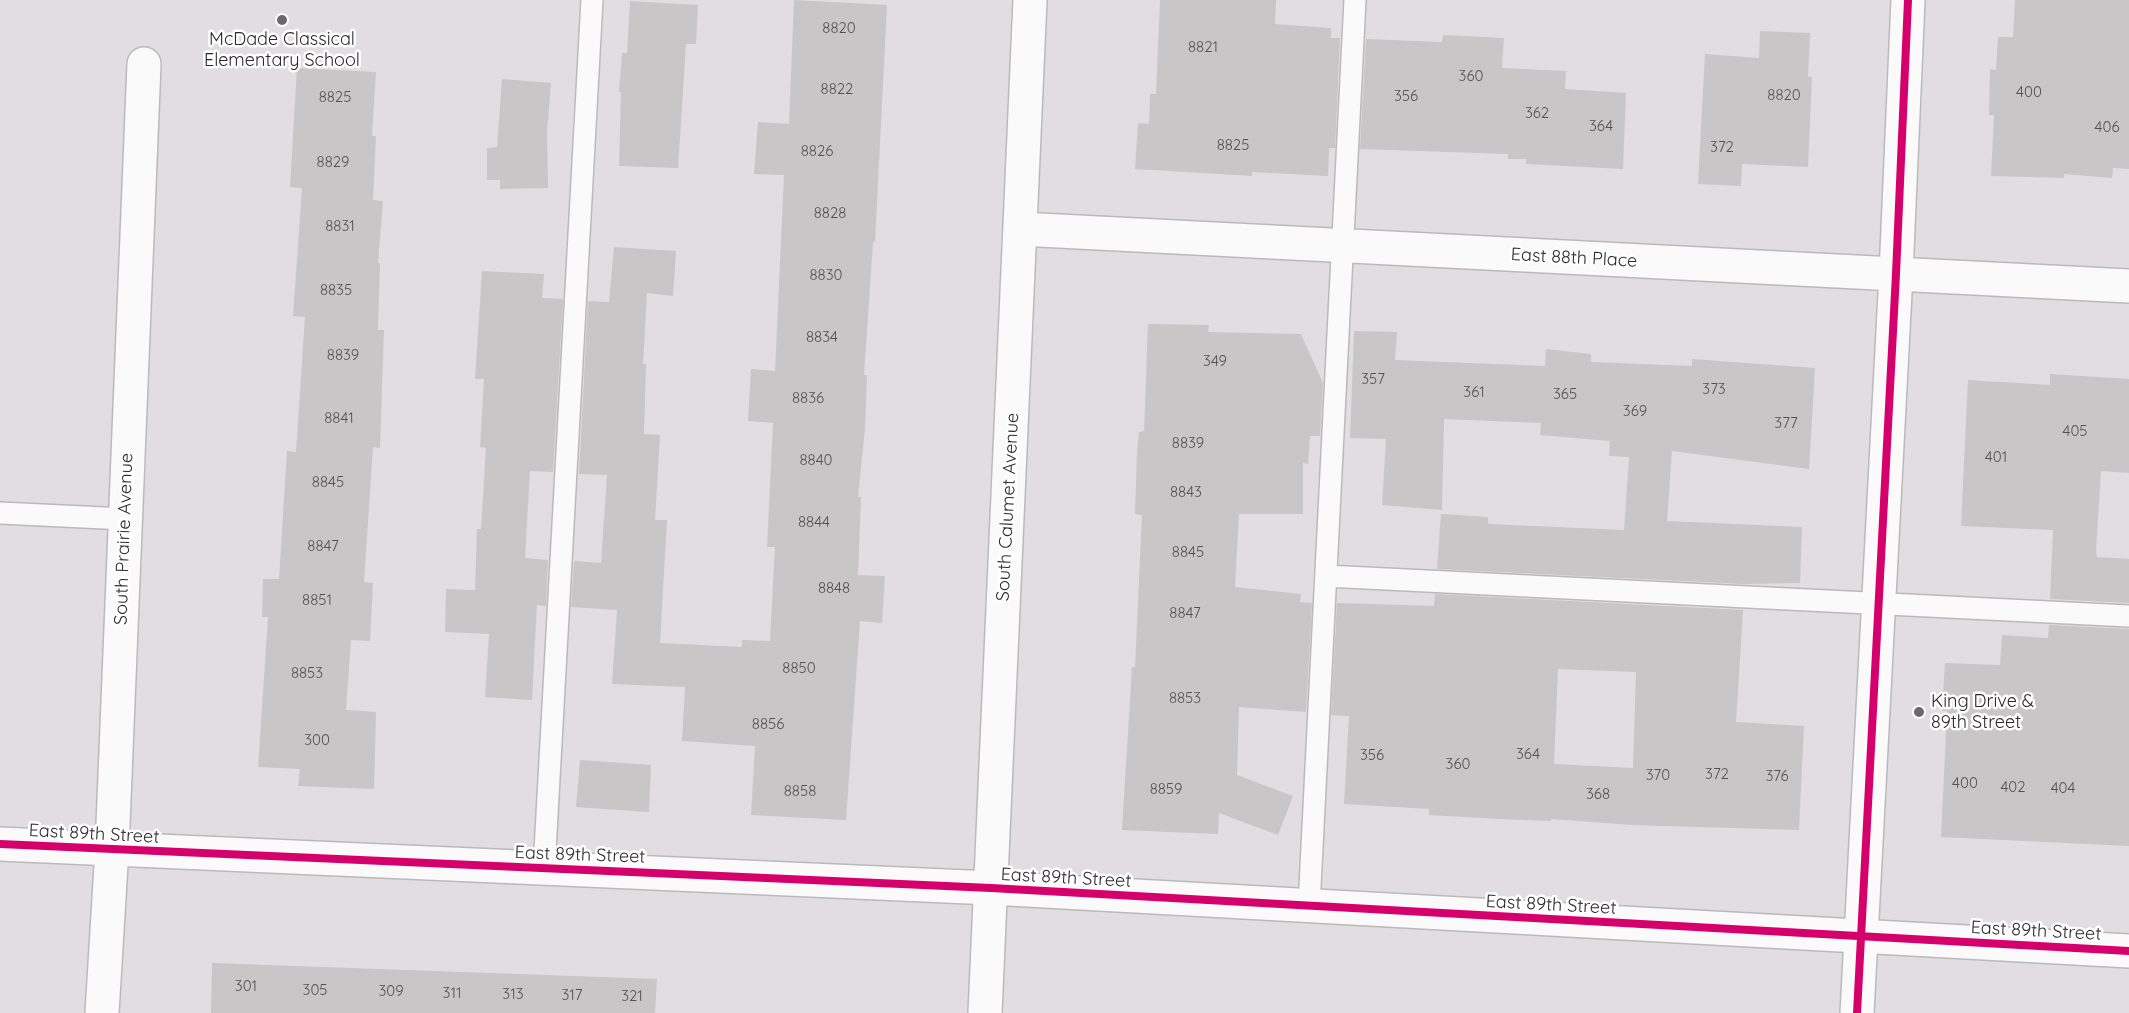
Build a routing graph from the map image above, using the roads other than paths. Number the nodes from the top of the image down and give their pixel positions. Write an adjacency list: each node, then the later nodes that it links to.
1 (592, 0): 17 (lane)
2 (1030, 0): 6 (street, South Calumet Avenue)
3 (1355, 0): 7 (lane)
4 (1908, 0): 8 (street)
5 (144, 64): 11 (street, South Prairie Avenue)
6 (1020, 229): 7 (street, East 88th Place); 18 (street, South Calumet Avenue)
7 (1342, 245): 8 (street, East 88th Place); 12 (lane)
8 (1896, 274): 9 (street, East 88th Place); 13 (street)
9 (2129, 286)
10 (0, 513): 11 (lane)
11 (125, 519): 16 (street, South Prairie Avenue)
12 (1326, 576): 13 (lane); 19 (lane)
13 (1877, 603): 14 (lane); 20 (street)
14 (2129, 616)
15 (0, 844): 16 (street, East 89th Street)
16 (112, 849): 17 (street, East 89th Street); 22 (street, South Prairie Avenue)
17 (544, 869): 18 (street, East 89th Street)
18 (991, 888): 19 (street, East 89th Street); 23 (street, South Calumet Avenue)
19 (1309, 906): 20 (street, East 89th Street)
20 (1860, 938): 21 (street, East 89th Street); 24 (street)
21 (2129, 951)
22 (102, 1013)
23 (985, 1013)
24 (1857, 1013)

